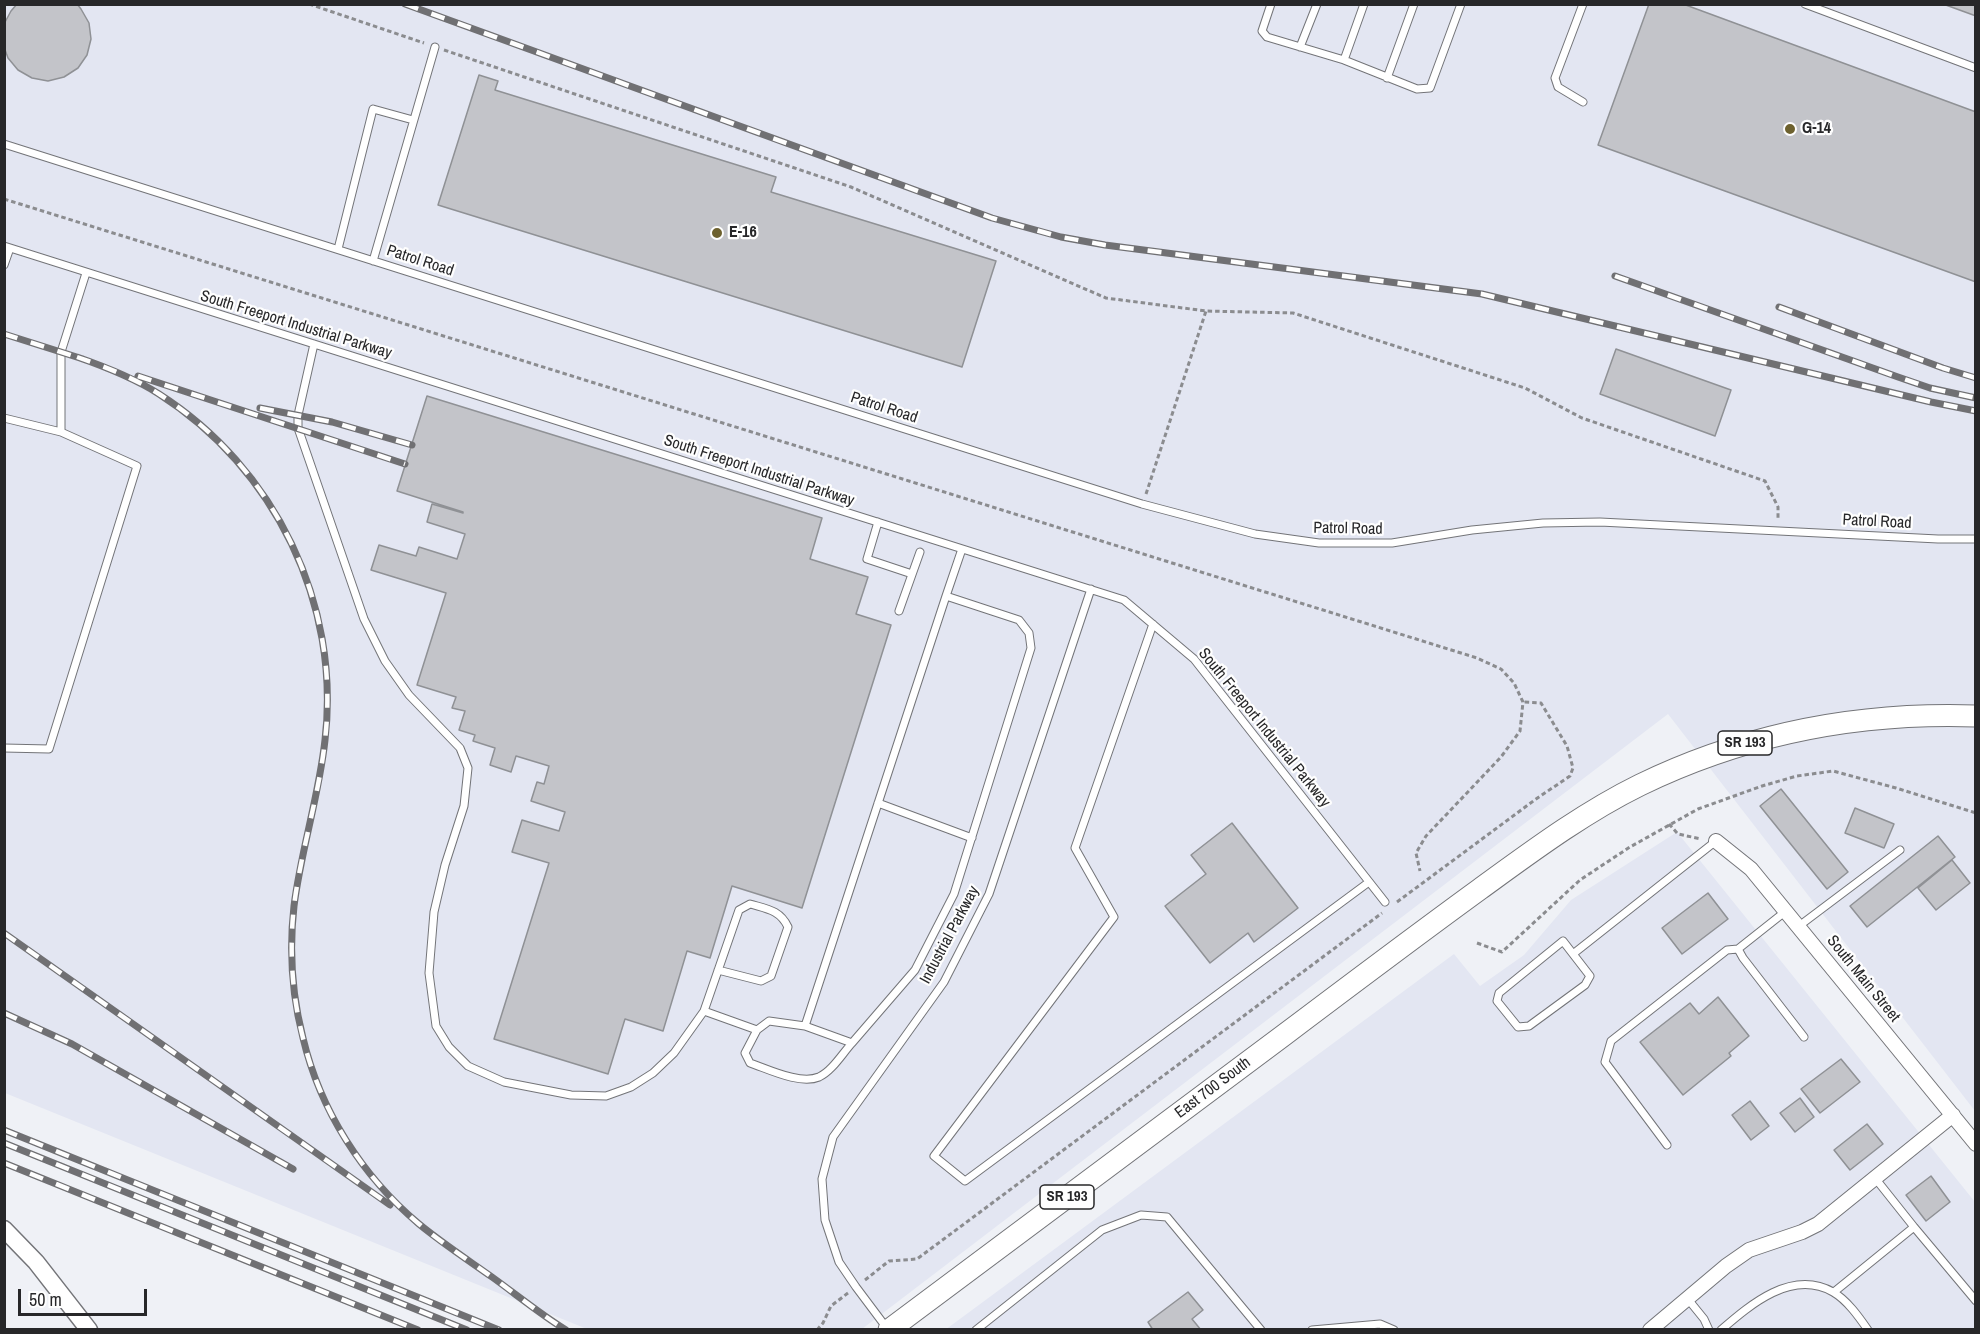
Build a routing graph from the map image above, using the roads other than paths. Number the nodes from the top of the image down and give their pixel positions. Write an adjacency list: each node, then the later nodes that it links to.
1 (1270, 4): 9 (lane)
2 (1317, 4): 9 (lane)
3 (1364, 4): 10 (lane)
4 (1414, 4): 12 (lane)
5 (1461, 4): 12 (lane)
6 (1583, 4): 13 (lane)
7 (1805, 4): 11 (lane)
8 (435, 47): 14 (lane)
9 (1300, 47): 10 (lane)
10 (1344, 60): 12 (lane)
11 (1976, 68)
12 (1387, 78)
13 (1582, 102)
14 (412, 120): 17 (lane); 18 (lane)
15 (4, 144): 17 (lane, Patrol Road)
16 (7, 247): 19 (lane); 20 (lane, South Freeport Industrial Parkway)
17 (338, 249): 18 (lane, Patrol Road)
18 (373, 261): 25 (lane, Patrol Road)
19 (4, 265)
20 (86, 273): 21 (lane, South Freeport Industrial Parkway); 23 (lane)
21 (314, 344): 24 (lane, South Freeport Industrial Parkway); 46 (lane)
22 (4, 418): 23 (lane)
23 (61, 432): 34 (lane)
24 (878, 522): 26 (lane, South Freeport Industrial Parkway); 28 (lane)
25 (1976, 539)
26 (962, 549): 29 (lane, South Freeport Industrial Parkway); 30 (lane)
27 (920, 552): 28 (lane)
28 (912, 574): 31 (lane)
29 (1091, 590): 32 (lane, South Freeport Industrial Parkway); 61 (lane, Industrial Parkway)
30 (946, 596): 35 (lane); 36 (lane)
31 (899, 611)
32 (1153, 624): 39 (lane, South Freeport Industrial Parkway); 39 (lane)
33 (1976, 716): 61 (main road, East 700 South / SR 193)
34 (4, 748)
35 (879, 803): 36 (lane); 47 (lane)
36 (972, 838): 50 (lane)
37 (1716, 842): 41 (street, South Main Street); 44 (lane)
38 (1900, 850): 42 (lane)
39 (1369, 882): 40 (lane, South Freeport Industrial Parkway)
40 (1386, 905)
41 (1786, 911): 42 (street, South Main Street); 43 (lane)
42 (1799, 926): 51 (street, South Main Street)
43 (1738, 949): 49 (lane); 53 (lane)
44 (1573, 954): 44 (lane)
45 (718, 970): 45 (lane); 46 (lane)
46 (704, 1011): 48 (lane)
47 (805, 1026): 48 (lane); 50 (lane)
48 (757, 1030): 50 (lane)
49 (1804, 1037)
50 (852, 1043)
51 (1953, 1115): 52 (street, South Main Street); 54 (street)
52 (1976, 1144)
53 (1667, 1145)
54 (1875, 1178): 55 (lane); 58 (street)
55 (1914, 1227): 57 (lane); 59 (lane)
56 (4, 1228): 60 (street)
57 (1834, 1292): 68 (lane); 69 (lane)
58 (1687, 1298): 66 (street); 67 (lane)
59 (1976, 1301)
60 (89, 1329)
61 (889, 1329)
62 (976, 1329): 63 (lane)
63 (1261, 1329)
64 (1312, 1329): 65 (lane)
65 (1394, 1329)
66 (1650, 1329)
67 (1708, 1329)
68 (1721, 1329)
69 (1868, 1329)

